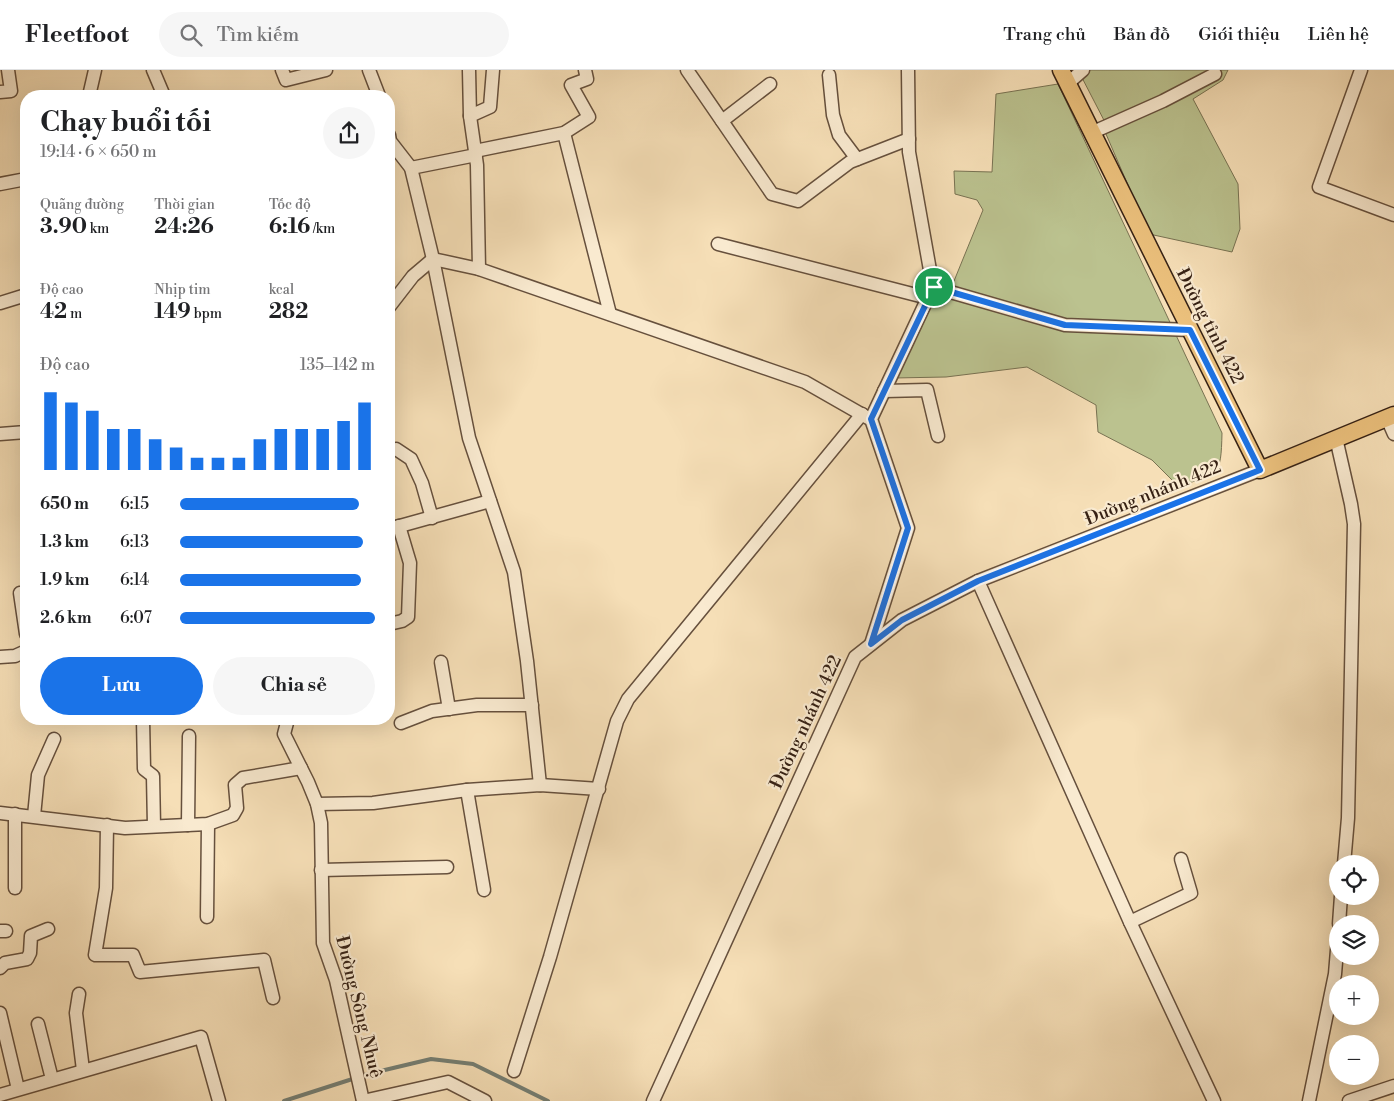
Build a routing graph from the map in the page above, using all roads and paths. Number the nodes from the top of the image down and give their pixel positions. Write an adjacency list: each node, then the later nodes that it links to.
1 (8, 70): 21 (street)
2 (95, 70): 18 (street)
3 (153, 70): 19 (street)
4 (326, 70): 14 (street)
5 (369, 70): 20 (street)
6 (469, 70): 22 (street)
7 (493, 70): 22 (street)
8 (585, 70): 24 (street)
9 (687, 70): 23 (street)
10 (908, 70): 26 (street)
11 (1083, 70): 16 (street)
12 (1362, 70): 33 (street)
13 (1215, 74): 25 (street)
14 (284, 75)
15 (829, 75): 29 (street)
16 (1064, 77): 25 (main road, Đường tỉnh 422)
17 (770, 84): 23 (street)
18 (90, 90)
19 (161, 90)
20 (377, 90)
21 (0, 92)
22 (470, 116): 28 (street)
23 (722, 121): 29 (street)
24 (564, 133): 28 (street); 41 (street)
25 (1091, 133): 42 (main road, Đường tỉnh 422)
26 (909, 139): 29 (street); 37 (street)
27 (395, 147): 30 (street)
28 (475, 153): 30 (street); 36 (street)
29 (856, 159)
30 (411, 168): 35 (street)
31 (20, 180): 32 (street)
32 (0, 184)
33 (1394, 215)
34 (718, 244): 37 (street)
35 (433, 259): 36 (street); 39 (street); 53 (street)
36 (479, 269): 41 (street)
37 (931, 293): 42 (street); 43 (street)
38 (20, 297): 40 (street)
39 (395, 299)
40 (0, 303)
41 (610, 314): 45 (street)
42 (1190, 330): 52 (main road, Đường tỉnh 422)
43 (884, 391): 45 (street); 49 (street)
44 (1390, 416): 48 (street); 50 (main road)
45 (866, 417): 59 (street); 72 (street)
46 (20, 432): 47 (street)
47 (0, 434)
48 (1394, 434)
49 (938, 436)
50 (1336, 438): 52 (main road); 82 (street)
51 (395, 449): 54 (street)
52 (1260, 470): 57 (street, Đường nhánh 422)
53 (490, 501): 54 (street); 63 (street)
54 (432, 518): 55 (street)
55 (395, 528)
56 (395, 530): 58 (street)
57 (978, 581): 59 (street, Đường nhánh 422); 89 (street)
58 (395, 623)
59 (871, 644): 105 (street, Đường nhánh 422)
60 (20, 654): 61 (street)
61 (0, 658)
62 (441, 662): 64 (street)
63 (532, 705): 64 (street); 71 (street)
64 (449, 708): 65 (street)
65 (401, 723)
66 (142, 725): 81 (street)
67 (286, 725): 70 (street, Đường Sông Nhuệ)
68 (189, 736): 80 (street)
69 (54, 739): 77 (street)
70 (301, 768): 74 (street, Đường Sông Nhuệ); 78 (street)
71 (540, 785): 72 (street); 73 (street)
72 (598, 789): 98 (street)
73 (467, 790): 74 (street); 87 (street)
74 (317, 804): 85 (street, Đường Sông Nhuệ)
75 (0, 813): 76 (street)
76 (15, 814): 77 (street); 86 (street)
77 (34, 816): 79 (street)
78 (208, 824): 80 (street); 88 (street)
79 (107, 825): 81 (street); 94 (street)
80 (188, 825): 81 (street)
81 (154, 826)
82 (1345, 855)
83 (1181, 859): 89 (street)
84 (447, 867): 85 (street)
85 (321, 870): 103 (street, Đường Sông Nhuệ)
86 (15, 888)
87 (484, 890)
88 (207, 917)
89 (1130, 922): 106 (street)
90 (48, 929): 92 (street)
91 (1335, 965): 107 (street)
92 (0, 968)
93 (79, 994): 97 (street)
94 (274, 998)
95 (0, 1013): 101 (street)
96 (38, 1024): 99 (street)
97 (83, 1070): 99 (street); 102 (street)
98 (514, 1072)
99 (52, 1079): 101 (street)
100 (1394, 1086): 108 (street)
101 (10, 1094)
102 (218, 1101)
103 (363, 1101): 104 (street)
104 (485, 1101)
105 (653, 1101)
106 (1214, 1101)
107 (1309, 1101)
108 (1349, 1101)

